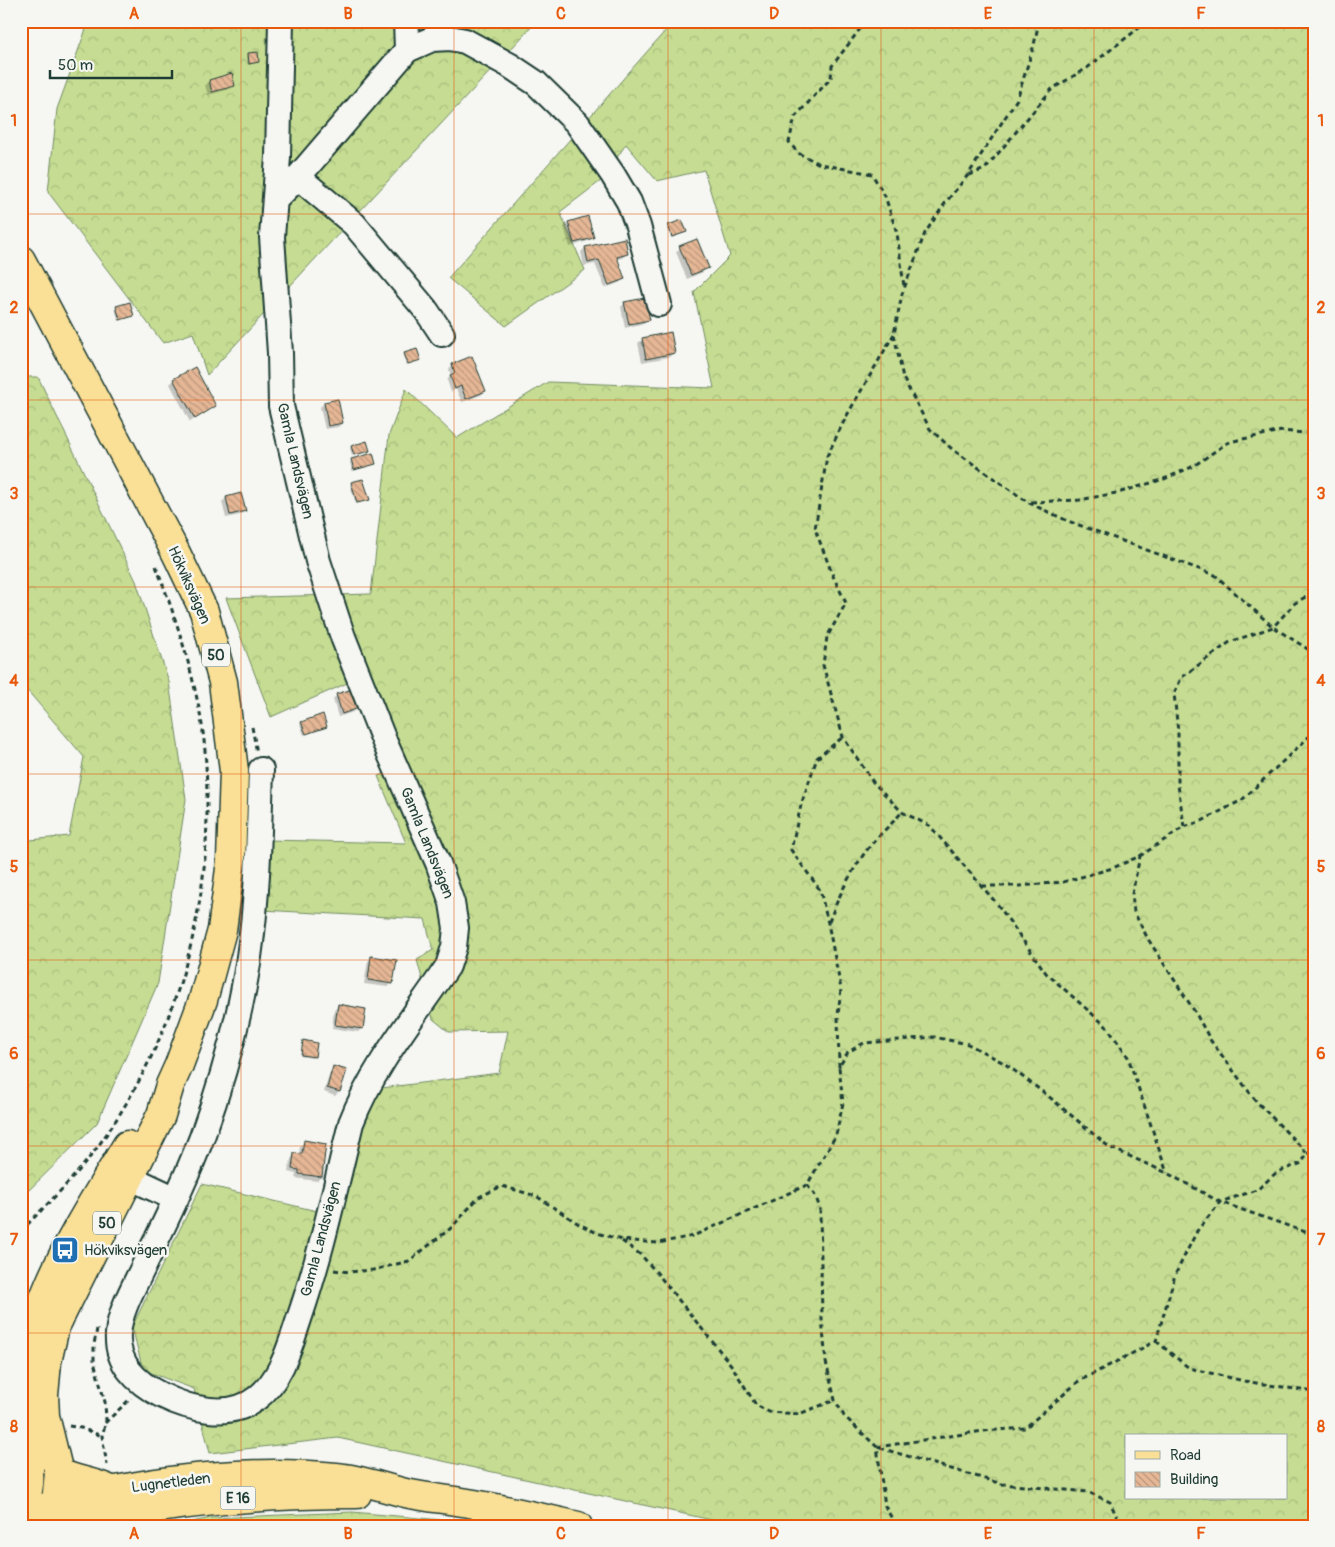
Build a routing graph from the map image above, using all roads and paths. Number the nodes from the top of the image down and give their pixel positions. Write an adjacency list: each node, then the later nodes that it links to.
1 (281, 21): 9 (street, Gamla Landsvägen)
2 (406, 21): 6 (street)
3 (866, 21): 11 (path)
4 (1038, 21): 7 (path)
5 (1148, 21): 7 (path)
6 (407, 50): 8 (street); 13 (street)
7 (968, 175): 11 (path)
8 (298, 177): 9 (street); 14 (street)
9 (276, 199): 41 (street, Gamla Landsvägen)
10 (21, 260): 12 (main road, Hökviksvägen / 50)
11 (904, 288): 15 (path)
12 (28, 290): 33 (main road, Hökviksvägen / 50)
13 (659, 304)
14 (442, 334)
15 (894, 334): 17 (path); 23 (path)
16 (1314, 434): 17 (path)
17 (1029, 502): 20 (path)
18 (153, 558): 38 (path)
19 (1314, 592): 20 (path)
20 (1272, 627): 21 (path); 26 (path)
21 (1314, 652)
22 (1314, 732): 26 (path)
23 (843, 737): 25 (path); 29 (path)
24 (261, 770): 36 (street, Gamla Landsvägen)
25 (902, 812): 28 (path); 29 (path)
26 (1184, 827): 27 (path)
27 (1140, 856): 28 (path); 31 (path)
28 (982, 886): 34 (path)
29 (828, 923): 30 (path)
30 (839, 1067): 34 (path); 35 (path)
31 (1307, 1153): 32 (path); 37 (path)
32 (1314, 1154)
33 (121, 1172): 36 (street); 42 (main road, Hökviksvägen / 50)
34 (1167, 1173): 37 (path)
35 (807, 1186): 40 (path); 47 (path)
36 (176, 1200): 45 (street, Gamla Landsvägen)
37 (1220, 1202): 39 (path); 44 (path)
38 (21, 1231)
39 (1314, 1235)
40 (622, 1240): 41 (path); 47 (path)
41 (316, 1267): 45 (street, Gamla Landsvägen)
42 (39, 1317): 50 (main road, Hökviksvägen / 50); 53 (main road, Hökviksvägen / 50)
43 (98, 1326): 48 (path)
44 (1156, 1341): 46 (path); 52 (path)
45 (144, 1385): 48 (path)
46 (1314, 1392)
47 (836, 1400): 52 (path)
48 (105, 1424): 51 (path)
49 (62, 1426): 51 (path)
50 (27, 1435): 56 (main road, 50); 58 (main road, Hökviksvägen / 50)
51 (102, 1436): 54 (path)
52 (877, 1447): 60 (path); 61 (path)
53 (59, 1473): 54 (main road); 58 (main road, Hökviksvägen / 50)
54 (110, 1478): 55 (main road, Lugnetleden / E 16); 58 (main road, Lugnetleden / E 16)
55 (411, 1494): 58 (main road, Lugnetleden / E 16); 59 (main road, Lugnetleden / E 16)
56 (21, 1508)
57 (21, 1515): 58 (main road, Lugnetleden / E 16)
58 (62, 1518)
59 (578, 1526)
60 (896, 1526)
61 (1121, 1526)

